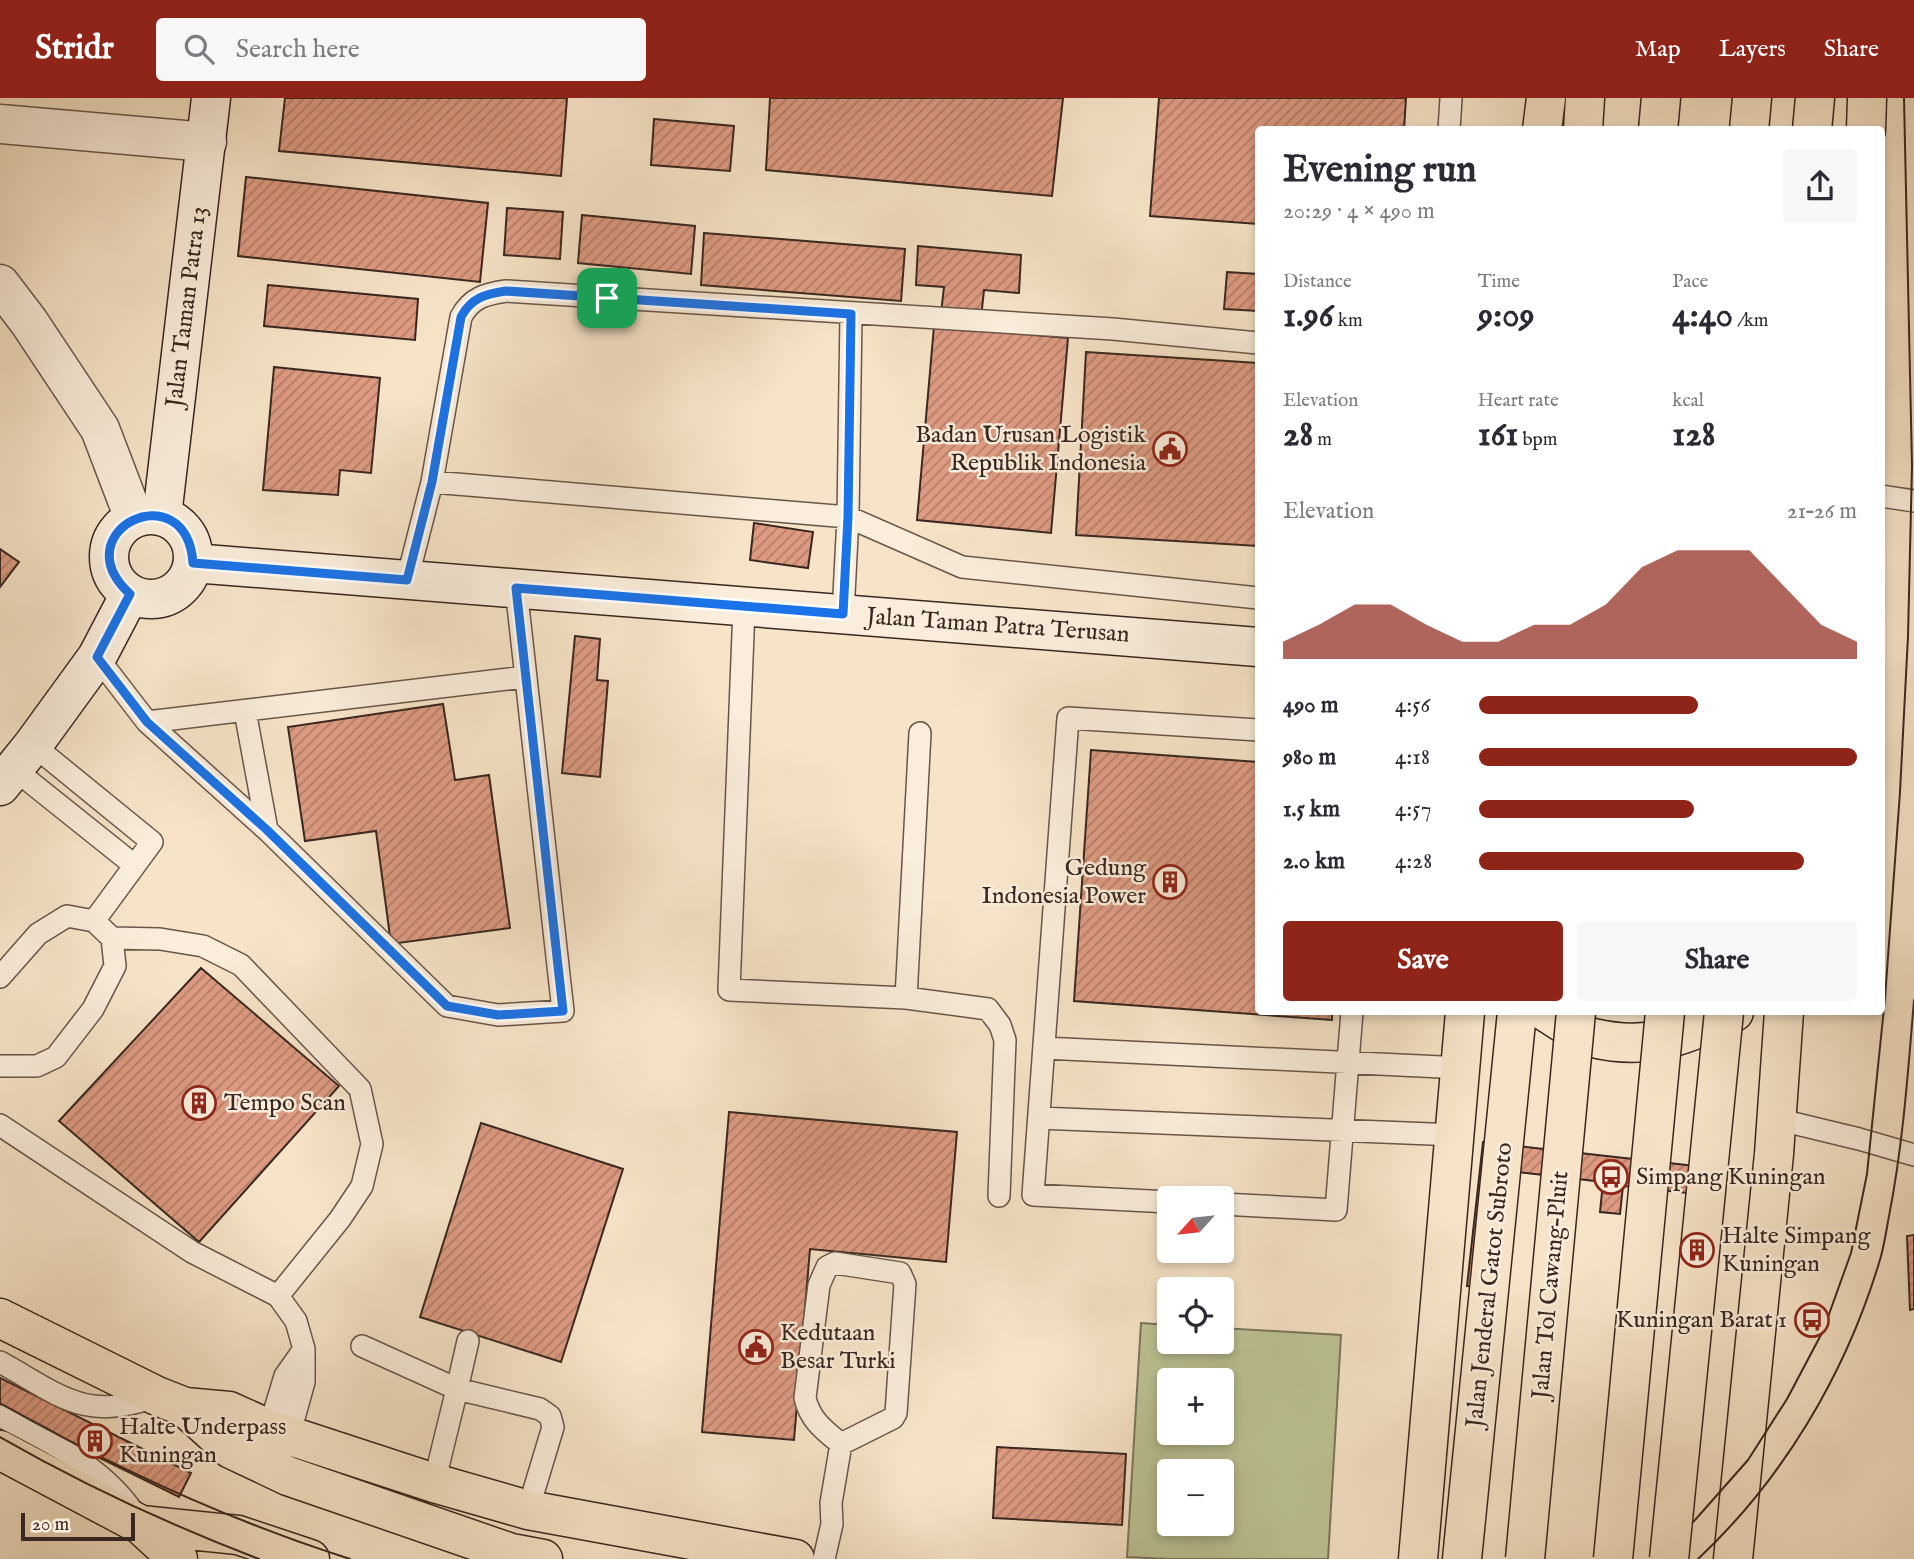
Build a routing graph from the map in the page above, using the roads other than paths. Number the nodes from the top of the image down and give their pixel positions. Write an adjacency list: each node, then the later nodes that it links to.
1 (211, 98): 17 (street, Jalan Taman Patra 13)
2 (1451, 98): 10 (lane)
3 (1546, 98): 11 (main road)
4 (1585, 98): 12 (main road)
5 (1661, 98): 13 (main road)
6 (1752, 98): 14 (main road)
7 (1815, 98): 15 (main road)
8 (1867, 98): 16 (main road)
9 (0, 124): 17 (street)
10 (1449, 126)
11 (1542, 126)
12 (1583, 126)
13 (1658, 126)
14 (1749, 126)
15 (1812, 126)
16 (1866, 126)
17 (207, 142): 24 (street, Jalan Taman Patra 13)
18 (0, 284): 24 (street)
19 (851, 314): 20 (lane); 21 (lane); 25 (lane)
20 (1255, 343)
21 (432, 482): 25 (lane); 27 (lane)
22 (1885, 497): 23 (lane)
23 (1914, 501)
24 (148, 517): 26 (street); 29 (street)
25 (848, 517): 30 (lane); 32 (lane)
26 (193, 563): 27 (street, Jalan Taman Patra Terusan); 29 (street)
27 (407, 580): 28 (street, Jalan Taman Patra Terusan)
28 (516, 588): 31 (street, Jalan Taman Patra Terusan); 35 (lane)
29 (130, 594): 34 (street)
30 (1255, 598)
31 (744, 608): 32 (street, Jalan Taman Patra Terusan); 46 (lane)
32 (843, 614): 33 (street, Jalan Taman Patra Terusan)
33 (1255, 646)
34 (97, 657): 37 (lane); 40 (street)
35 (525, 677): 36 (lane); 41 (lane)
36 (245, 711): 37 (lane); 41 (lane)
37 (147, 722): 41 (lane)
38 (1255, 730): 56 (lane)
39 (920, 733): 46 (lane)
40 (16, 767): 42 (lane); 42 (lane)
41 (267, 830)
42 (134, 865): 43 (lane)
43 (94, 921): 44 (lane); 45 (lane)
44 (112, 938): 58 (lane); 69 (lane)
45 (0, 977)
46 (905, 998): 66 (lane)
47 (1352, 1015): 57 (lane)
48 (1465, 1015): 59 (main road, Jalan Jenderal Gatot Subroto)
49 (1517, 1015): 92 (main road, Jalan Jenderal Gatot Subroto)
50 (1551, 1015): 54 (main road)
51 (1576, 1015): 93 (main road, Jalan Tol Cawang–Pluit, bridge)
52 (1665, 1015): 94 (main road, bridge)
53 (1724, 1015): 95 (main road, bridge)
54 (1728, 1015)
55 (1784, 1015): 61 (main road)
56 (1044, 1048): 57 (lane); 60 (lane)
57 (1347, 1063): 59 (lane); 63 (lane)
58 (0, 1066)
59 (1462, 1068): 64 (main road, Jalan Jenderal Gatot Subroto)
60 (1039, 1118): 63 (lane); 67 (lane)
61 (1776, 1119): 65 (lane); 82 (main road)
62 (0, 1125): 69 (lane)
63 (1342, 1131): 64 (lane); 68 (lane)
64 (1456, 1135): 91 (main road, Jalan Jenderal Gatot Subroto)
65 (1914, 1155)
66 (999, 1196)
67 (1157, 1201)
68 (1234, 1205)
69 (278, 1296): 77 (lane)
70 (0, 1318): 75 (main road)
71 (468, 1341): 74 (lane)
72 (362, 1346): 74 (lane)
73 (0, 1362): 75 (lane)
74 (457, 1390): 80 (lane); 83 (lane)
75 (171, 1401): 77 (main road); 87 (main road)
76 (0, 1416): 84 (lane)
77 (279, 1433): 80 (main road)
78 (841, 1444): 78 (lane); 81 (lane)
79 (0, 1450): 84 (main road)
80 (434, 1483): 83 (main road)
81 (831, 1503): 89 (lane); 90 (lane)
82 (1738, 1506): 96 (main road); 97 (main road)
83 (528, 1510): 88 (main road)
84 (141, 1525): 85 (main road); 86 (main road)
85 (178, 1559)
86 (310, 1559)
87 (543, 1559)
88 (795, 1559)
89 (813, 1559)
90 (824, 1559)
91 (1418, 1559)
92 (1462, 1559)
93 (1525, 1559)
94 (1613, 1559)
95 (1670, 1559)
96 (1733, 1559)
97 (1762, 1559)

